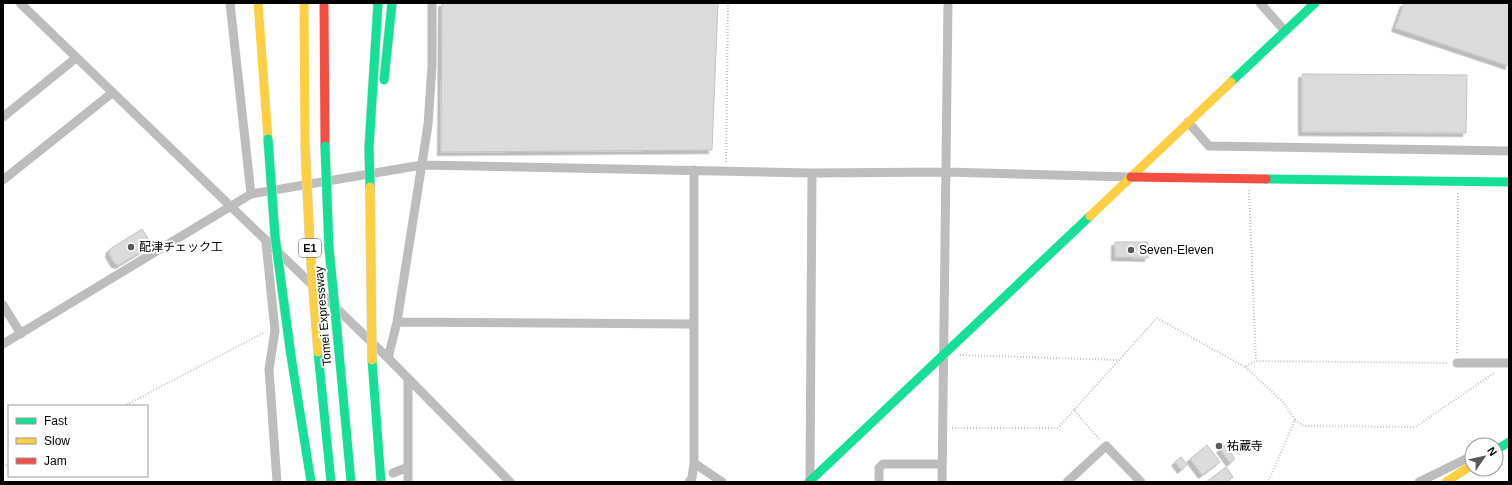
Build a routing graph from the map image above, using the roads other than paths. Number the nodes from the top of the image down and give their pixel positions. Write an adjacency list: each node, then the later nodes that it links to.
1 (20, 3): 14 (street)
2 (230, 3): 29 (street)
3 (258, 3): 17 (main road)
4 (265, 3): 17 (main road)
5 (304, 3): 52 (main road, Tomei Expressway / E1, bridge)
6 (324, 3): 53 (main road, Tomei Expressway / E1, bridge)
7 (378, 3): 31 (main road, bridge)
8 (392, 3): 15 (main road, bridge)
9 (432, 3): 22 (street)
10 (948, 3): 24 (street)
11 (1260, 3): 13 (street)
12 (1315, 3): 13 (main road)
13 (1285, 31): 20 (main road)
14 (76, 58): 16 (street); 19 (street)
15 (383, 86)
16 (112, 93): 27 (street); 30 (street)
17 (266, 110): 51 (main road, bridge)
18 (380, 116): 31 (main road, bridge)
19 (3, 117)
20 (1188, 122): 21 (street); 26 (main road)
21 (1509, 151)
22 (422, 165): 23 (street); 29 (street); 34 (street)
23 (694, 170): 25 (street); 35 (street)
24 (946, 172): 25 (street); 26 (street); 38 (street)
25 (812, 173): 49 (street)
26 (1131, 177): 28 (main road); 38 (main road)
27 (3, 180)
28 (1509, 182)
29 (251, 194): 30 (street)
30 (231, 207): 32 (street); 36 (street)
31 (369, 236): 54 (main road, bridge)
32 (266, 242): 39 (street); 50 (street)
33 (3, 305): 36 (street)
34 (397, 322): 35 (street); 39 (street)
35 (693, 324): 44 (street)
36 (20, 334): 37 (street)
37 (3, 344)
38 (943, 354): 45 (street); 49 (main road)
39 (388, 358): 42 (street)
40 (1456, 363): 41 (street)
41 (1508, 364)
42 (408, 380): 46 (street); 56 (street)
43 (1464, 460): 63 (street)
44 (694, 463): 57 (street); 58 (street)
45 (942, 464): 59 (street); 60 (street)
46 (408, 467): 48 (street); 55 (street)
47 (1464, 470): 64 (main road)
48 (393, 473)
49 (809, 481)
50 (278, 482)
51 (311, 482)
52 (331, 482)
53 (351, 482)
54 (381, 482)
55 (408, 482)
56 (510, 482)
57 (689, 482)
58 (722, 482)
59 (879, 482)
60 (942, 482)
61 (1066, 482): 62 (street)
62 (1141, 482)
63 (1419, 482)
64 (1446, 482)

